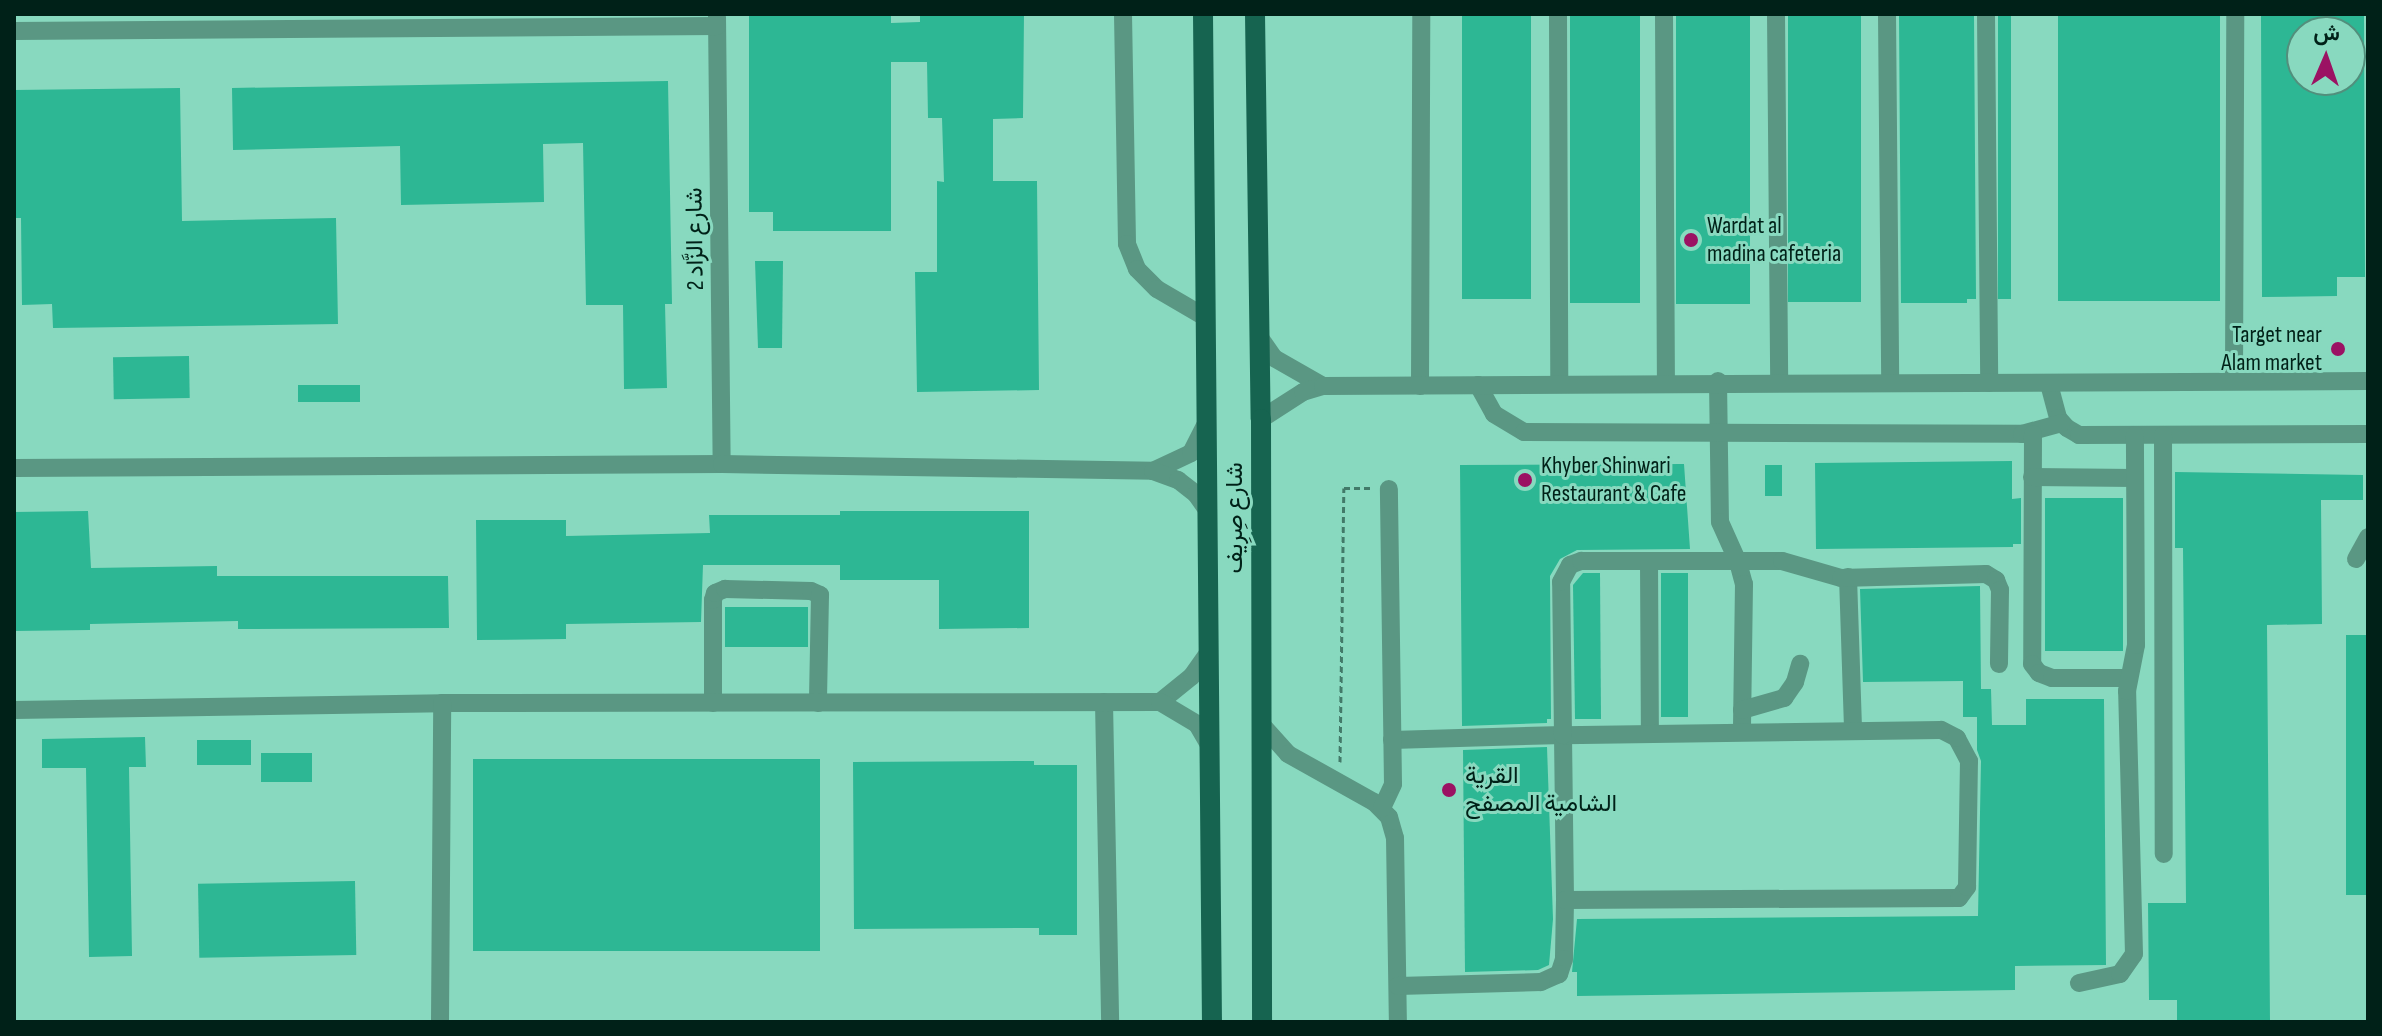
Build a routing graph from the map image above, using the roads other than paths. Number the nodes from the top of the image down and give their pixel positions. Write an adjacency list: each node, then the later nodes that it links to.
1 (1123, 14): 14 (street)
2 (1203, 14): 14 (main road, شارع صِرِيف)
3 (1255, 14): 15 (main road, شارع صِرِيف)
4 (1421, 14): 27 (street)
5 (1558, 14): 23 (street)
6 (1664, 14): 20 (street)
7 (1776, 14): 17 (street)
8 (1887, 14): 21 (street)
9 (1986, 14): 22 (street)
10 (2235, 14): 18 (street)
11 (717, 20): 12 (street); 36 (street, شارع الزَّاد 2)
12 (582, 21): 13 (street)
13 (14, 31)
14 (1205, 317): 30 (main road, شارع صِرِيف)
15 (1260, 338): 26 (street); 28 (main road, شارع صِرِيف)
16 (1718, 381): 17 (street); 20 (street); 31 (street)
17 (1779, 381): 21 (street)
18 (2234, 381): 19 (street); 24 (street)
19 (2368, 381)
20 (1666, 382): 23 (street)
21 (1890, 382): 22 (street)
22 (1989, 383): 24 (street)
23 (1559, 384): 25 (street)
24 (2049, 384): 29 (street)
25 (1478, 385): 27 (street); 31 (street)
26 (1323, 386): 27 (street); 28 (street)
27 (1420, 386)
28 (1261, 419): 59 (main road, شارع صِرِيف)
29 (2062, 423): 32 (street); 34 (street)
30 (1206, 424): 38 (street); 42 (main road, شارع صِرِيف)
31 (1719, 432): 32 (street); 46 (street)
32 (2033, 434): 39 (street)
33 (2368, 434): 35 (street)
34 (2135, 435): 35 (street); 40 (street)
35 (2163, 435): 67 (street)
36 (722, 464): 37 (street); 38 (street)
37 (14, 468)
38 (1153, 471): 42 (street)
39 (2032, 477): 40 (street); 51 (street)
40 (2135, 478): 51 (street)
41 (1389, 489): 64 (street)
42 (1207, 510): 48 (main road, شارع صِرِيف)
43 (2368, 537): 44 (street)
44 (2356, 559)
45 (1649, 561): 46 (street); 62 (street); 63 (street)
46 (1738, 562): 47 (street); 58 (street)
47 (1848, 577): 50 (street); 60 (street)
48 (1208, 653): 53 (street); 65 (main road, شارع صِرِيف)
49 (1800, 664): 58 (street)
50 (1999, 664)
51 (2128, 678): 69 (street)
52 (1104, 702): 53 (street); 56 (street); 72 (street)
53 (1160, 702): 65 (street)
54 (442, 703): 55 (street); 57 (street); 71 (street)
55 (713, 703): 56 (street); 56 (street)
56 (818, 703)
57 (14, 710)
58 (1742, 710): 61 (street)
59 (1262, 725): 66 (street); 74 (main road, شارع صِرِيف)
60 (1853, 730): 61 (street); 68 (street)
61 (1742, 731): 62 (street)
62 (1650, 732): 63 (street)
63 (1563, 735): 64 (street); 68 (street)
64 (1392, 740): 66 (street)
65 (1209, 745): 73 (main road, شارع صِرِيف)
66 (1382, 808): 70 (street)
67 (2164, 854)
68 (1565, 900): 70 (street)
69 (2079, 983)
70 (1398, 986): 75 (street)
71 (440, 1022)
72 (1110, 1022)
73 (1212, 1022)
74 (1262, 1022)
75 (1398, 1022)

